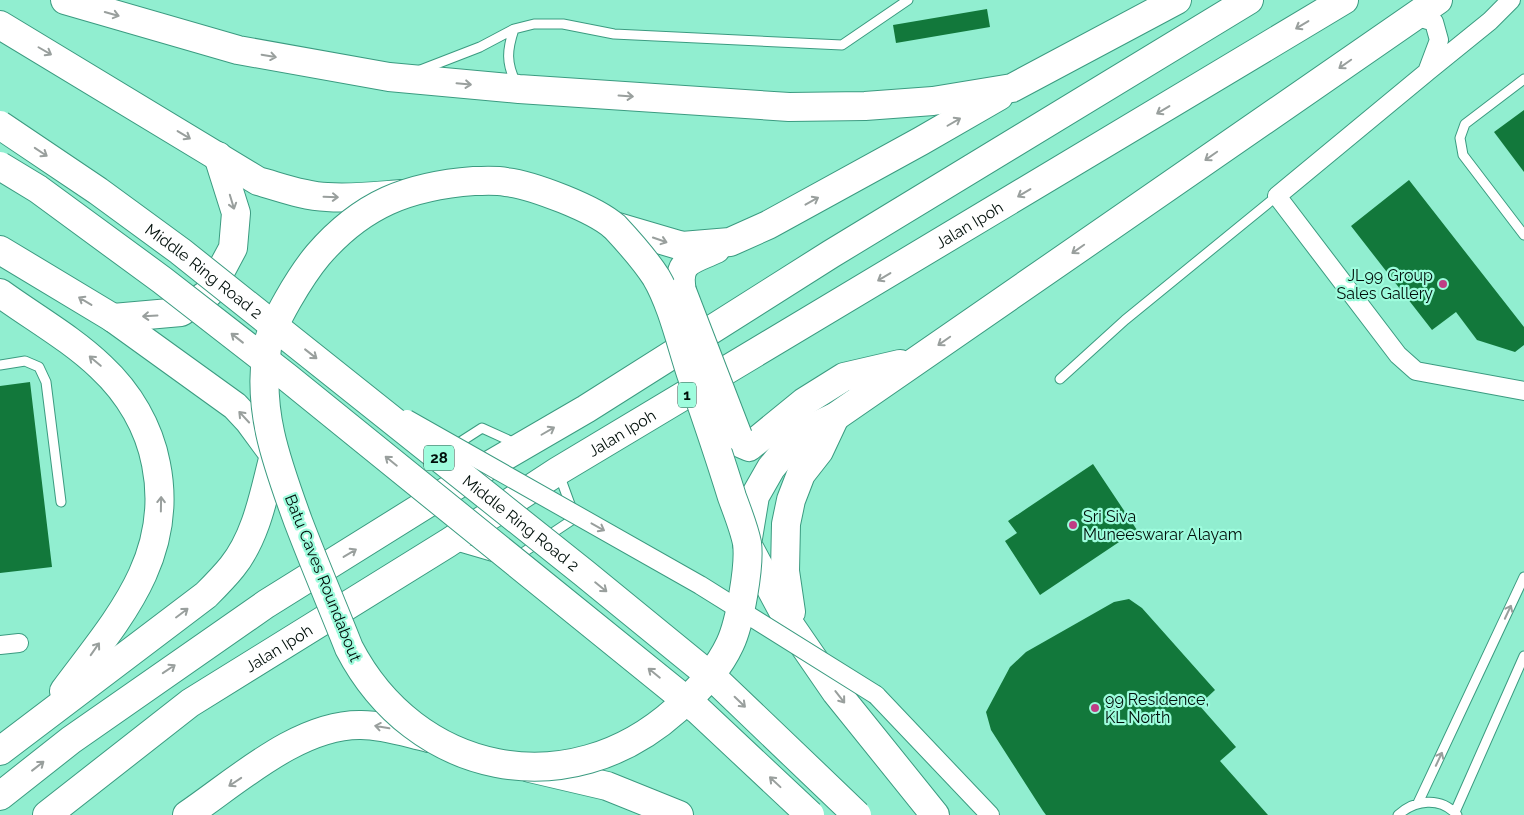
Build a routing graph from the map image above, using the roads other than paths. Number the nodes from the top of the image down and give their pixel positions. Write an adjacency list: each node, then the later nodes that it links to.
1 (65, 0): 12 (highway, one-way to 12)
2 (908, 0): 10 (lane)
3 (1177, 0): 14 (highway)
4 (1249, 0): 33 (highway, one-way to 4)
5 (1344, 0): 36 (highway, Jalan Ipoh / 1, one-way to 36)
6 (1438, 0): 8 (highway)
7 (1511, 0): 11 (street)
8 (1414, 16): 11 (street); 27 (highway, one-way to 27)
9 (0, 25): 17 (highway, one-way to 17)
10 (514, 29): 12 (lane); 15 (lane)
11 (1427, 72): 20 (street)
12 (389, 77): 15 (highway, one-way to 15)
13 (1524, 79): 22 (lane)
14 (1012, 88): 15 (highway, one-way to 14); 23 (highway, one-way to 14)
15 (519, 89)
16 (0, 125): 30 (highway, Middle Ring Road 2 / 28, one-way to 30, bridge)
17 (218, 156): 19 (highway, one-way to 19); 26 (highway, one-way to 26)
18 (0, 166): 57 (highway, Middle Ring Road 2 / 28, one-way to 18, bridge)
19 (401, 194): 21 (highway, Batu Caves Roundabout, bridge); 34 (highway, Batu Caves Roundabout, bridge)
20 (1277, 196): 29 (lane); 31 (street)
21 (614, 226): 23 (highway, one-way to 23); 41 (highway, Batu Caves Roundabout, bridge)
22 (1524, 235)
23 (730, 242): 27 (highway, bridge)
24 (0, 250): 26 (highway, one-way to 24)
25 (0, 293): 47 (highway, one-way to 25)
26 (113, 318): 34 (highway, one-way to 26)
27 (916, 360): 32 (highway)
28 (0, 365): 38 (lane)
29 (1060, 379)
30 (357, 391): 58 (highway, Middle Ring Road 2 / 28, one-way to 58, bridge); 60 (street, one-way to 60, bridge)
31 (1524, 391)
32 (834, 417): 41 (highway); 43 (highway)
33 (522, 446): 35 (lane); 39 (highway)
34 (274, 455): 47 (highway, one-way to 34); 48 (highway, Batu Caves Roundabout, bridge)
35 (433, 461)
36 (558, 471): 40 (highway, Jalan Ipoh / 1); 40 (lane)
37 (416, 472): 39 (lane)
38 (61, 502)
39 (419, 509): 51 (highway, one-way to 39)
40 (448, 543): 54 (highway, Jalan Ipoh / 1)
41 (747, 544): 43 (highway); 50 (highway, Batu Caves Roundabout, bridge)
42 (1524, 577): 52 (lane, one-way to 42)
43 (792, 628): 59 (highway, one-way to 59)
44 (19, 642): 45 (street)
45 (0, 645)
46 (1524, 656): 53 (lane)
47 (45, 716): 49 (highway)
48 (429, 738): 50 (highway, Batu Caves Roundabout, bridge); 55 (highway, one-way to 55)
49 (0, 751)
50 (519, 766): 56 (highway)
51 (0, 796)
52 (1418, 803): 53 (lane); 61 (lane)
53 (1456, 814)
54 (47, 815)
55 (187, 815)
56 (679, 815)
57 (810, 815)
58 (857, 815)
59 (935, 815)
60 (990, 815)
61 (1398, 815)

